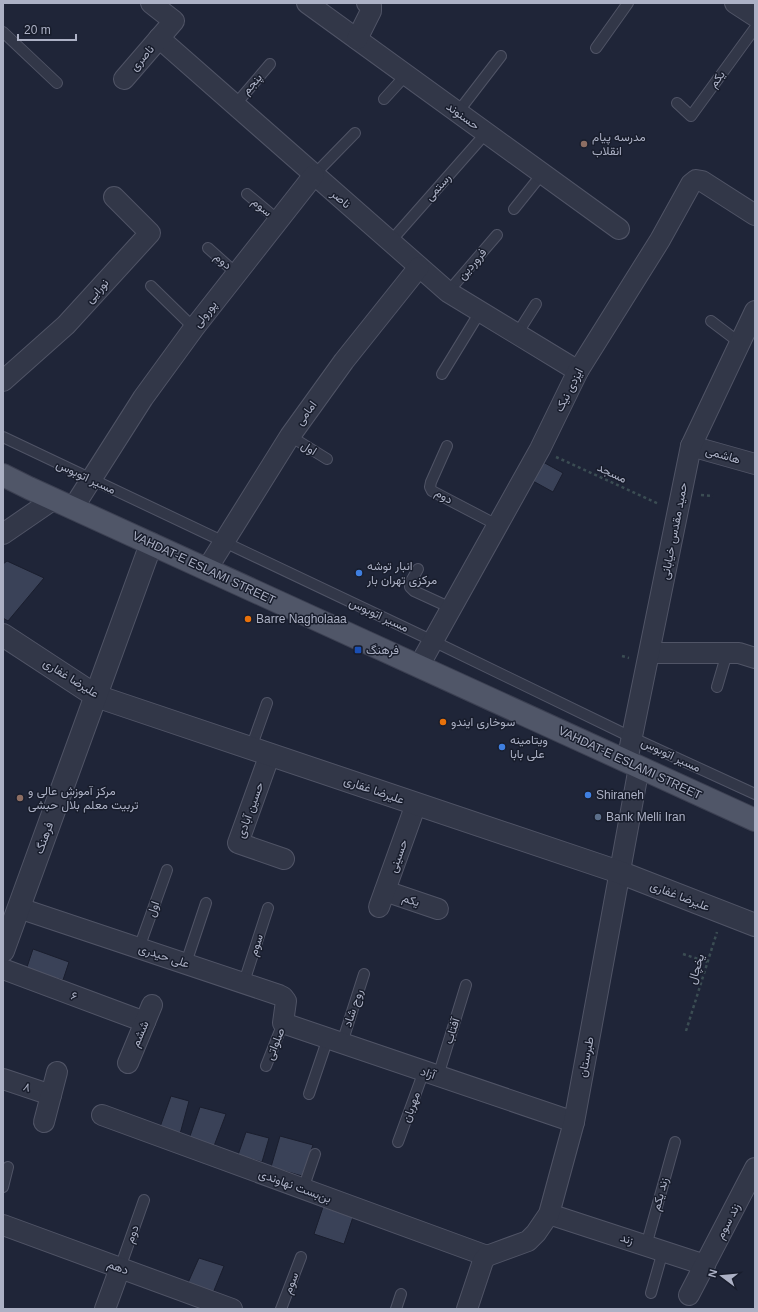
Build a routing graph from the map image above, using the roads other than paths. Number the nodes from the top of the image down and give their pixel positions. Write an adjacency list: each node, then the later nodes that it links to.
1 (151, 3): 9 (street)
2 (306, 3): 10 (street, حسنوند)
3 (367, 3): 10 (street)
4 (628, 3): 11 (lane)
5 (736, 3): 6 (street)
6 (755, 16)
7 (755, 28): 18 (lane, یکم)
8 (3, 32): 16 (lane)
9 (159, 38): 15 (street, ناصری); 19 (street, ناصر)
10 (357, 39): 14 (street, حسنوند)
11 (596, 48)
12 (501, 56): 20 (lane)
13 (270, 64): 19 (lane, پنجم)
14 (406, 75): 17 (lane); 20 (street, حسنوند)
15 (124, 79)
16 (57, 83)
17 (384, 99)
18 (677, 103)
19 (235, 105): 24 (street, ناصر)
20 (458, 112): 22 (street, حسنوند)
21 (355, 133): 24 (lane, پورولی)
22 (486, 133): 23 (street, حسنوند); 32 (lane, رستمی)
23 (542, 174): 27 (lane); 30 (street, حسنوند)
24 (314, 175): 29 (street, پورولی); 32 (street, ناصر)
25 (247, 194): 29 (lane, سوم)
26 (114, 197): 47 (street, نورایی)
27 (514, 209)
28 (755, 215): 45 (street, ایزدی نیک)
29 (278, 220): 35 (street, پورولی)
30 (619, 229)
31 (497, 235): 37 (lane, فروردین)
32 (390, 242): 34 (street, ناصر)
33 (208, 248): 35 (lane, دوم)
34 (419, 267): 37 (street, ناصر); 48 (street, امامی)
35 (238, 274): 42 (street, پورولی)
36 (151, 286): 42 (lane)
37 (448, 292): 40 (street, ناصر)
38 (536, 304): 43 (lane)
39 (755, 311): 44 (street, حمید مقدس خیابانی)
40 (480, 312): 43 (street, ناصر); 46 (lane)
41 (712, 321): 44 (lane)
42 (194, 328): 55 (street, پورولی)
43 (517, 334): 45 (street, ناصر)
44 (740, 343): 51 (street, حمید مقدس خیابانی)
45 (578, 371): 57 (street, ایزدی نیک)
46 (442, 374)
47 (3, 381)
48 (290, 436): 52 (lane, اول); 59 (street, امامی)
49 (3, 437): 55 (lane, مسیر اتوبوس)
50 (447, 446): 57 (lane, دوم)
51 (691, 446): 53 (street, هاشمی); 66 (street, حمید مقدس خیابانی)
52 (327, 459)
53 (755, 464)
54 (3, 475): 56 (main road, VAHDAT-E ESLAMI STREET)
55 (92, 479): 56 (street, پورولی); 59 (lane, مسیر اتوبوس)
56 (63, 504): 58 (street); 60 (main road, VAHDAT-E ESLAMI STREET)
57 (497, 525): 63 (street, ایزدی نیک)
58 (3, 534)
59 (224, 542): 61 (street, امامی); 65 (lane, مسیر اتوبوس)
60 (151, 544): 61 (main road, VAHDAT-E ESLAMI STREET); 71 (street, فرهنگ)
61 (207, 569): 69 (main road, VAHDAT-E ESLAMI STREET)
62 (418, 569): 63 (lane)
63 (451, 608): 65 (street, ایزدی نیک)
64 (3, 635): 71 (street, علیرضا غفاری)
65 (433, 641): 69 (street, ایزدی نیک); 73 (lane, مسیر اتوبوس)
66 (650, 653): 67 (street); 73 (street, حمید مقدس خیابانی)
67 (727, 653): 68 (street); 70 (lane)
68 (755, 658)
69 (419, 666): 75 (main road, VAHDAT-E ESLAMI STREET)
70 (717, 687)
71 (96, 696): 74 (street, علیرضا غفاری); 86 (street, فرهنگ)
72 (267, 703): 74 (lane)
73 (633, 738): 75 (street, حمید مقدس خیابانی); 76 (lane, مسیر اتوبوس)
74 (260, 751): 77 (street, علیرضا غفاری); 79 (street, حسین آبادی)
75 (633, 764): 78 (main road, VAHDAT-E ESLAMI STREET); 81 (street, طبرستان)
76 (755, 794)
77 (416, 804): 81 (street, علیرضا غفاری); 82 (street, حسینی)
78 (755, 820)
79 (284, 859)
80 (166, 870): 88 (lane, اول)
81 (619, 872): 87 (street, علیرضا غفاری); 107 (street, طبرستان)
82 (382, 899): 85 (street, یکم)
83 (206, 903): 90 (lane)
84 (268, 908): 93 (lane, سوم)
85 (438, 909)
86 (11, 920): 88 (street, علی حیدری); 89 (street, فرهنگ)
87 (755, 925)
88 (139, 948): 90 (street, علی حیدری)
89 (3, 952)
90 (186, 963): 93 (street, علی حیدری)
91 (3, 969): 95 (street, ۶)
92 (364, 974): 97 (lane, روح شاد)
93 (244, 982): 96 (street, علی حیدری)
94 (466, 986): 101 (lane, آفتاب)
95 (148, 1014): 98 (street, ششم)
96 (283, 1022): 97 (street, آزاد); 99 (lane, صلواتی)
97 (335, 1040): 101 (street, آزاد); 103 (lane)
98 (128, 1063)
99 (266, 1066)
100 (57, 1072): 104 (street)
101 (431, 1074): 107 (street, آزاد); 108 (lane, مهربان)
102 (3, 1079): 104 (street, ۸)
103 (309, 1094)
104 (51, 1095): 106 (street)
105 (102, 1115): 114 (street, بن‌بست نهاوندی)
106 (44, 1122)
107 (574, 1122): 116 (street, طبرستان)
108 (398, 1142)
109 (674, 1142): 118 (lane, زند یکم)
110 (315, 1154): 114 (lane)
111 (8, 1167): 113 (lane)
112 (755, 1168): 121 (street, زند سوم)
113 (3, 1187)
114 (303, 1189): 119 (street, بن‌بست نهاوندی)
115 (144, 1200): 122 (lane, دوم)
116 (549, 1214): 118 (street, زند); 119 (street, طبرستان)
117 (3, 1225): 122 (street, دهم)
118 (655, 1249): 121 (street, زند); 123 (lane, زند یکم)
119 (487, 1256): 130 (street)
120 (301, 1257): 128 (lane, سوم)
121 (705, 1265): 125 (street, زند سوم)
122 (120, 1268): 126 (street); 127 (street, دهم)
123 (650, 1293)
124 (401, 1294): 129 (lane)
125 (690, 1295)
126 (105, 1309)
127 (232, 1309)
128 (281, 1309)
129 (396, 1309)
130 (467, 1309)

